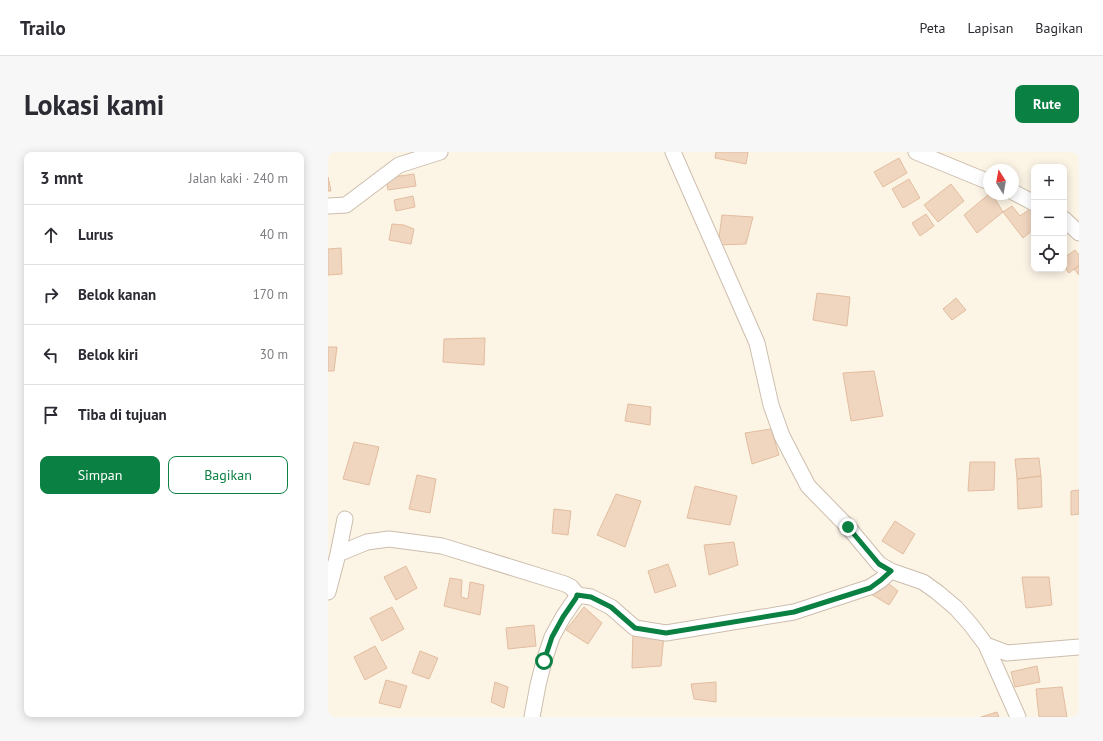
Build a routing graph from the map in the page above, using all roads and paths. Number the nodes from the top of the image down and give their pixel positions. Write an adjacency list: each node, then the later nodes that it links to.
1 (440, 152): 7 (street)
2 (673, 152): 12 (street)
3 (916, 152): 4 (street)
4 (983, 180)
5 (1019, 195): 6 (street)
6 (1031, 201)
7 (328, 206)
8 (1067, 222): 9 (street)
9 (1079, 233)
10 (344, 519): 11 (street)
11 (338, 554): 13 (street); 14 (street)
12 (891, 571): 14 (street); 15 (street)
13 (328, 592)
14 (577, 595): 17 (street)
15 (986, 645): 16 (street); 18 (street)
16 (1079, 647)
17 (532, 717)
18 (1018, 717)

